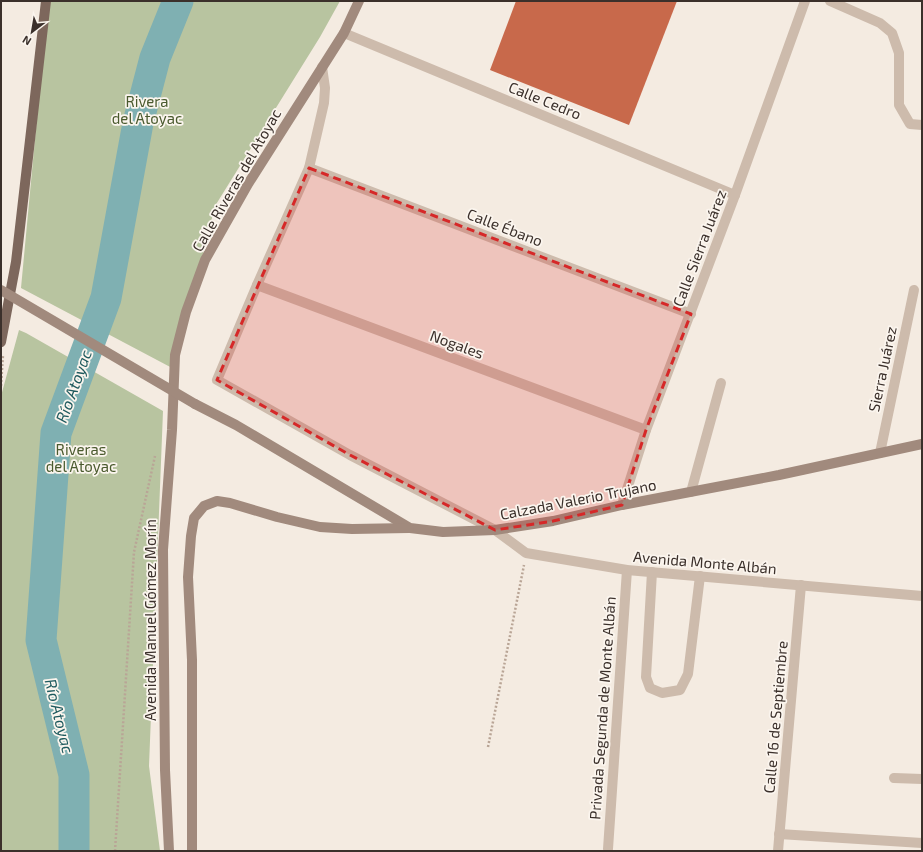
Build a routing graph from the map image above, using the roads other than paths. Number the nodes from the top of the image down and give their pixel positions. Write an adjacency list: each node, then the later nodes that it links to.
1 (46, 1): 14 (main road)
2 (359, 1): 5 (street, Calle Riveras del Atoyac)
3 (805, 1): 9 (street, Calle Sierra Juárez)
4 (830, 1): 7 (street)
5 (344, 33): 6 (street, Calle Riveras del Atoyac); 9 (street, Calle Cedro)
6 (322, 67): 8 (street); 16 (street, Calle Riveras del Atoyac)
7 (922, 125)
8 (310, 168): 10 (street); 13 (street, Calle Ébano)
9 (735, 195): 13 (street, Calle Sierra Juárez)
10 (257, 286): 17 (street, Nogales); 23 (street, Avenida Monte Albán)
11 (1, 290): 22 (street, Calzada Valerio Trujano, bridge)
12 (914, 290): 19 (street, Sierra Juárez)
13 (691, 314): 17 (street, Calle Sierra Juárez)
14 (1, 342)
15 (721, 384): 20 (street)
16 (173, 388): 34 (street, Avenida Manuel Gómez Morín)
17 (646, 430): 21 (street, Calle Sierra Juárez)
18 (922, 444): 19 (street, Calzada Valerio Trujano)
19 (880, 453): 20 (street, Calzada Valerio Trujano)
20 (691, 492): 21 (street, Calzada Valerio Trujano)
21 (622, 505): 23 (street, Calzada Valerio Trujano)
22 (410, 528): 23 (street, Calzada Valerio Trujano); 35 (street)
23 (495, 530): 24 (street, Avenida Monte Albán)
24 (627, 570): 25 (street, Avenida Monte Albán); 33 (street, Privada Segunda de Monte Albán)
25 (652, 572): 26 (street, Avenida Monte Albán); 26 (street)
26 (700, 576): 27 (street, Avenida Monte Albán)
27 (801, 585): 28 (street, Avenida Monte Albán); 31 (street, Calle 16 de Septiembre)
28 (922, 596)
29 (894, 778): 30 (street)
30 (922, 779)
31 (779, 834): 32 (street); 36 (street, Calle 16 de Septiembre)
32 (922, 843)
33 (608, 849)
34 (169, 851)
35 (192, 851)
36 (778, 851)

